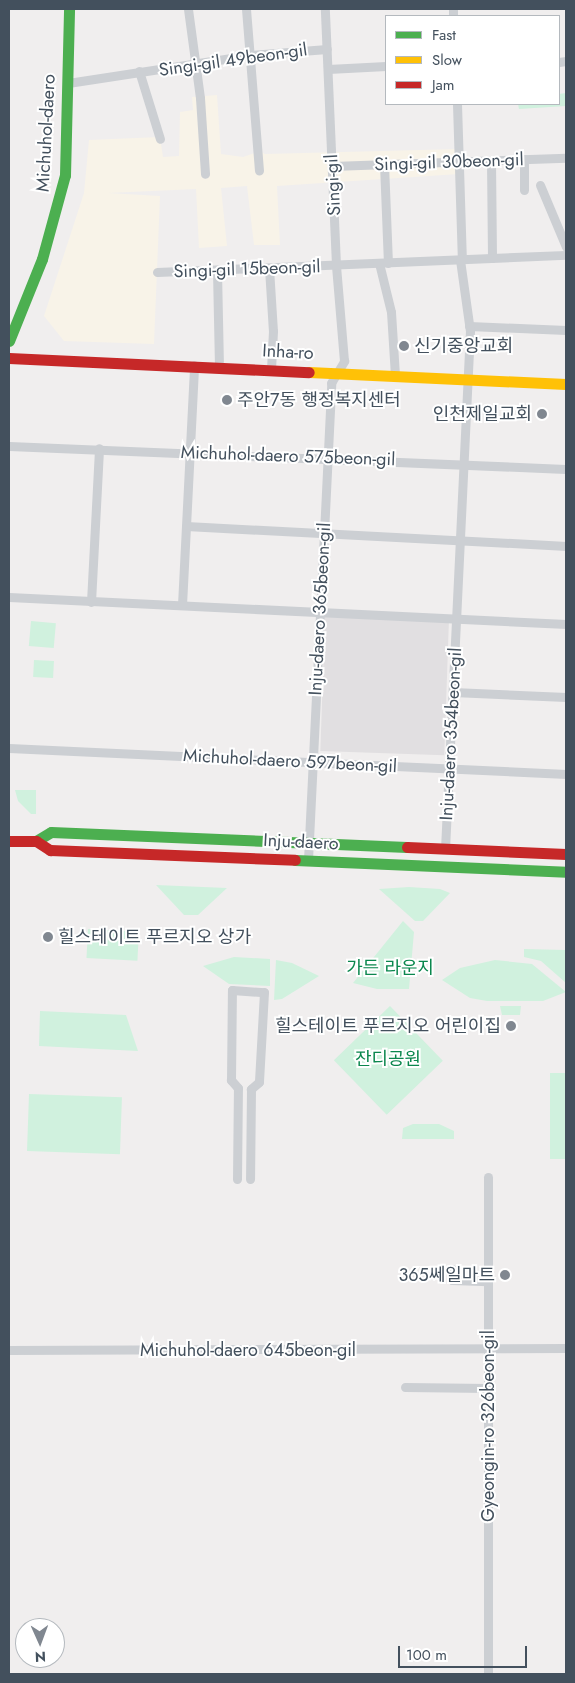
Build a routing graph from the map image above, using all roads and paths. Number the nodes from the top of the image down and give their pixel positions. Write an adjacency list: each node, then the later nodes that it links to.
1 (68, 9): 11 (main road, Michuhol-daero)
2 (188, 9): 7 (street)
3 (246, 9): 6 (street)
4 (325, 9): 5 (street, Singi-gil)
5 (327, 49): 6 (street, Singi-gil 49beon-gil); 9 (street, Singi-gil)
6 (251, 55): 7 (street, Singi-gil 49beon-gil); 20 (street)
7 (196, 65): 10 (street, Singi-gil 49beon-gil); 21 (street)
8 (385, 66): 9 (street)
9 (328, 69): 19 (street, Singi-gil)
10 (139, 71): 11 (street, Singi-gil 49beon-gil); 13 (street)
11 (68, 83): 35 (main road, Michuhol-daero)
12 (457, 105): 17 (street, Inju-daero 354beon-gil)
13 (160, 138)
14 (566, 158): 15 (street, Singi-gil 30beon-gil)
15 (524, 159): 16 (street, Singi-gil 30beon-gil); 23 (street)
16 (491, 161): 17 (street, Singi-gil 30beon-gil); 26 (street)
17 (460, 163): 18 (street, Singi-gil 30beon-gil); 27 (street, Inju-daero 354beon-gil)
18 (384, 164): 19 (street, Singi-gil 30beon-gil); 28 (street)
19 (332, 166): 29 (street, Singi-gil)
20 (259, 170)
21 (205, 174)
22 (540, 185): 24 (street)
23 (524, 190)
24 (566, 246)
25 (566, 255): 26 (street, Singi-gil 15beon-gil)
26 (492, 258): 27 (street, Singi-gil 15beon-gil)
27 (461, 260): 28 (street, Singi-gil 15beon-gil); 33 (street, Inju-daero 354beon-gil)
28 (383, 263): 29 (street, Singi-gil 15beon-gil); 42 (street)
29 (336, 265): 30 (street, Singi-gil 15beon-gil); 37 (street, Singi-gil)
30 (269, 268): 31 (street, Singi-gil 15beon-gil); 40 (street)
31 (218, 271): 32 (street, Singi-gil 15beon-gil); 39 (street)
32 (157, 272)
33 (469, 326): 34 (street); 43 (street, Inju-daero 354beon-gil)
34 (566, 330)
35 (9, 341)
36 (9, 358): 38 (main road, Inha-ro)
37 (344, 361): 41 (street, Inju-daero 365beon-gil)
38 (194, 365): 39 (main road, Inha-ro); 47 (street)
39 (219, 366): 40 (main road, Inha-ro)
40 (271, 368): 41 (main road, Inha-ro)
41 (338, 372): 42 (main road, Inha-ro); 48 (street, Inju-daero 365beon-gil)
42 (395, 376): 43 (main road, Inha-ro)
43 (467, 379): 44 (main road, Inha-ro); 49 (street, Inju-daero 354beon-gil)
44 (566, 384)
45 (9, 446): 46 (street, Michuhol-daero 575beon-gil)
46 (99, 448): 47 (street, Michuhol-daero 575beon-gil); 56 (street)
47 (189, 452): 48 (street, Michuhol-daero 575beon-gil); 51 (street)
48 (327, 456): 49 (street, Michuhol-daero 575beon-gil); 52 (street, Inju-daero 365beon-gil)
49 (464, 465): 50 (street, Michuhol-daero 575beon-gil); 53 (street, Inju-daero 354beon-gil)
50 (566, 469)
51 (186, 526): 52 (street); 57 (street)
52 (324, 533): 53 (street); 58 (street, Inju-daero 365beon-gil)
53 (460, 540): 54 (street); 59 (street, Inju-daero 354beon-gil)
54 (566, 546)
55 (9, 597): 56 (street)
56 (91, 602): 57 (street)
57 (182, 605): 58 (street)
58 (320, 612): 59 (street); 64 (street, Inju-daero 365beon-gil)
59 (456, 618): 60 (street); 61 (street, Inju-daero 354beon-gil)
60 (566, 624)
61 (453, 692): 62 (street); 65 (street, Inju-daero 354beon-gil)
62 (566, 697)
63 (11, 748): 64 (street, Michuhol-daero 597beon-gil)
64 (313, 762): 65 (street, Michuhol-daero 597beon-gil); 69 (street, Inju-daero 365beon-gil)
65 (449, 768): 66 (street, Michuhol-daero 597beon-gil); 70 (street, Inju-daero 354beon-gil)
66 (566, 774)
67 (9, 841): 68 (main road, Inju-daero)
68 (36, 841): 69 (main road, Inju-daero); 72 (main road, Inju-daero)
69 (308, 843): 70 (main road, Inju-daero); 72 (street, Inju-daero 365beon-gil)
70 (445, 849): 71 (main road, Inju-daero)
71 (566, 854)
72 (308, 860): 73 (main road, Inju-daero)
73 (566, 872)
74 (488, 1177): 78 (street, Gyeongin-ro 326beon-gil)
75 (237, 1179): 76 (street)
76 (250, 1179)
77 (452, 1270): 78 (street)
78 (488, 1281): 79 (street, Gyeongin-ro 326beon-gil)
79 (488, 1348): 80 (street, Michuhol-daero 645beon-gil); 81 (street, Michuhol-daero 645beon-gil); 83 (street, Gyeongin-ro 326beon-gil)
80 (566, 1348)
81 (9, 1350)
82 (405, 1387): 83 (street)
83 (488, 1388): 84 (street, Gyeongin-ro 326beon-gil)
84 (488, 1674)

